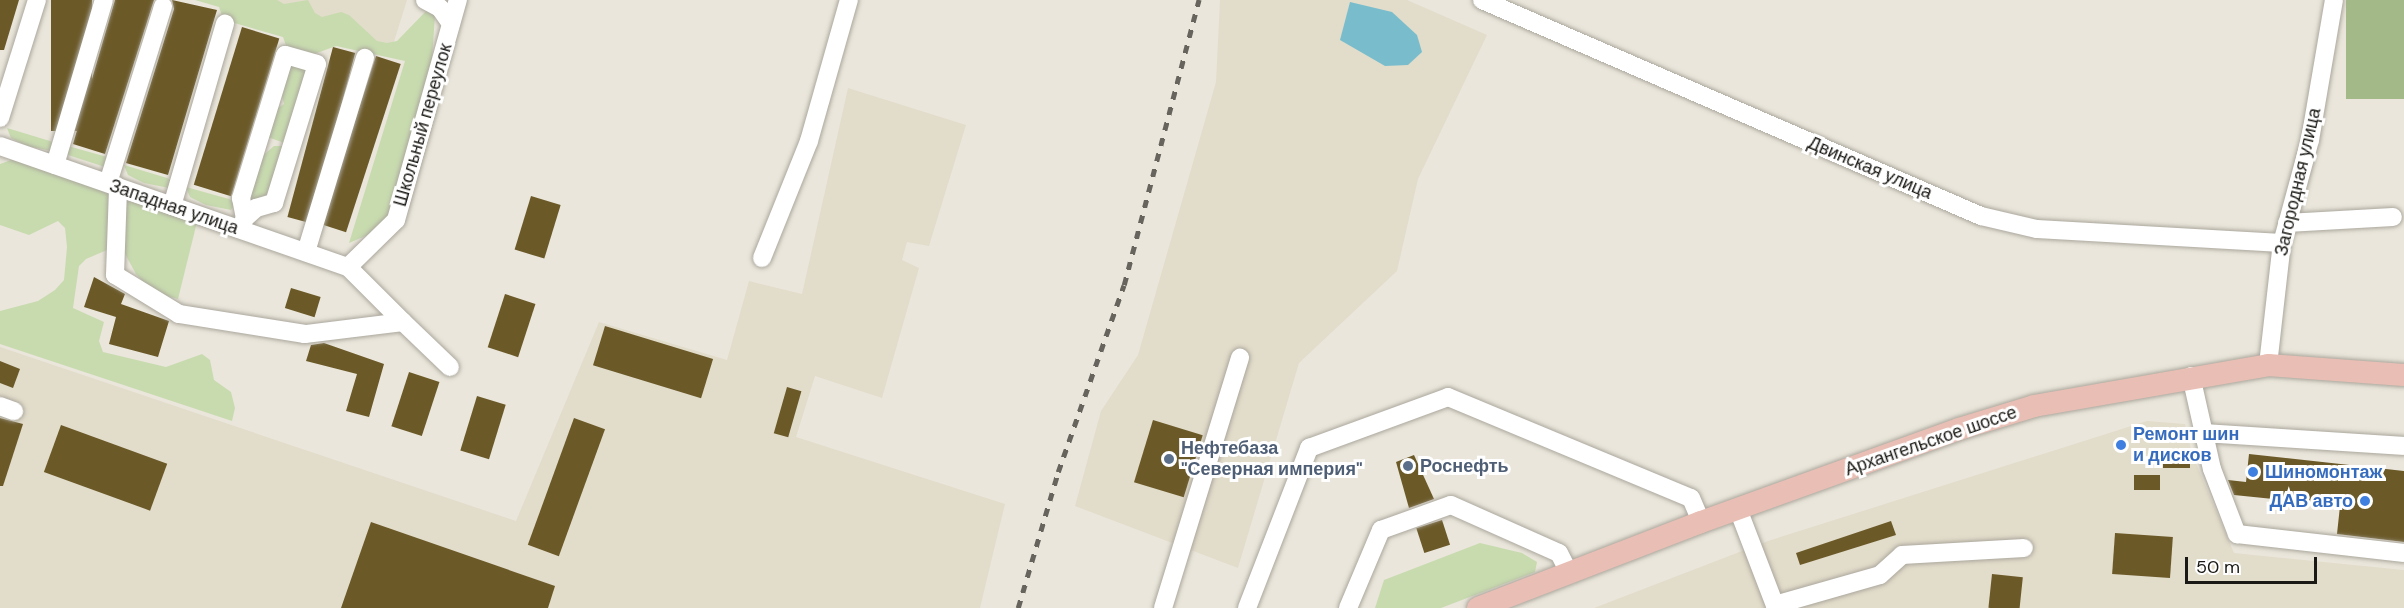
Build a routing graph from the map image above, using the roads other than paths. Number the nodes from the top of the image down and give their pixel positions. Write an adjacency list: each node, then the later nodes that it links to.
1 (37, 0): 12 (street)
2 (104, 0): 14 (street)
3 (425, 0): 10 (street)
4 (458, 0): 10 (street, Школьный переулок)
5 (849, 0): 22 (street)
6 (1482, 0): 20 (street, Двинская улица)
7 (2334, 0): 18 (street, Загородная улица)
8 (163, 6): 15 (street)
9 (225, 24): 16 (street)
10 (451, 24): 23 (street, Школьный переулок)
11 (365, 58): 21 (street)
12 (0, 118)
13 (0, 146): 14 (street, Западная улица)
14 (55, 165): 15 (street, Западная улица)
15 (113, 185): 16 (street, Западная улица); 24 (street)
16 (172, 206): 19 (street, Западная улица)
17 (2393, 217): 18 (street)
18 (2287, 223): 20 (street, Загородная улица)
19 (242, 224): 19 (street); 21 (street, Западная улица)
20 (2282, 243): 26 (street, Загородная улица)
21 (306, 252): 23 (street, Западная улица)
22 (762, 258)
23 (348, 267): 24 (street)
24 (403, 322): 27 (street)
25 (1240, 358): 38 (street)
26 (2268, 365): 28 (main road, Архангельское шоссе); 29 (main road, Архангельское шоссе)
27 (450, 367)
28 (2404, 375)
29 (2192, 376): 30 (street); 32 (main road, Архангельское шоссе)
30 (2205, 433): 31 (street); 35 (street)
31 (2404, 446)
32 (1738, 509): 33 (main road, Архангельское шоссе); 37 (street)
33 (1701, 522): 36 (main road, Архангельское шоссе); 39 (street)
34 (2024, 548): 37 (street)
35 (2404, 553)
36 (1569, 573): 40 (street); 41 (main road, Архангельское шоссе)
37 (1776, 606)
38 (1163, 608)
39 (1247, 608)
40 (1348, 608)
41 (1479, 608)

